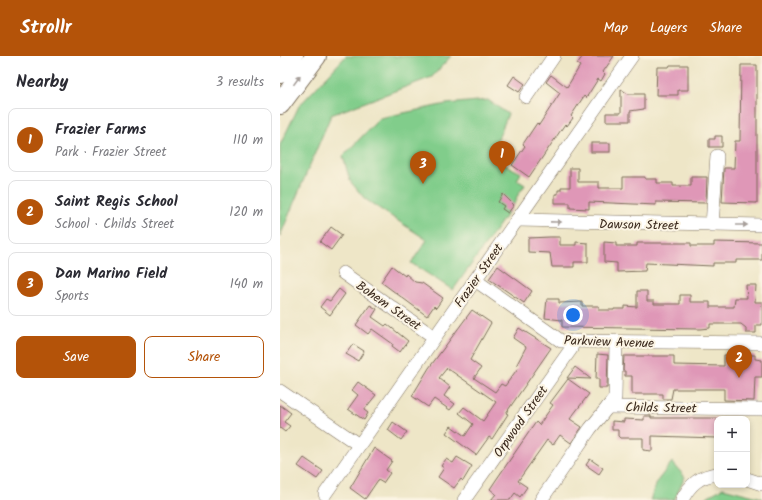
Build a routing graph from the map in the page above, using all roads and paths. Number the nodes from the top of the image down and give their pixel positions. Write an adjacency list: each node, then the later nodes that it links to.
1 (293, 56): 5 (highway)
2 (316, 56): 7 (highway, one-way to 2)
3 (554, 56): 6 (street)
4 (632, 56): 9 (street, Frazier Street)
5 (280, 73)
6 (526, 97)
7 (280, 104)
8 (717, 156): 10 (street)
9 (517, 220): 10 (street, Dawson Street, one-way to 10); 13 (street, Frazier Street)
10 (712, 225): 11 (street, Dawson Street, one-way to 11)
11 (762, 225)
12 (343, 274): 14 (street, Bohem Street)
13 (475, 280): 14 (street, Frazier Street); 15 (street, Parkview Avenue)
14 (434, 337): 21 (street, Frazier Street)
15 (573, 341): 16 (street, Parkview Avenue); 26 (street, Orpwood Street)
16 (616, 342): 17 (street, Parkview Avenue); 19 (street, Childs Street)
17 (762, 343)
18 (280, 391): 21 (street)
19 (608, 406): 20 (street, Childs Street); 27 (street, Childs Street)
20 (762, 409)
21 (359, 445): 25 (street, Frazier Street)
22 (714, 474): 28 (street)
23 (750, 480): 24 (street)
24 (762, 484)
25 (325, 494)
26 (464, 500)
27 (541, 500)
28 (682, 500)

